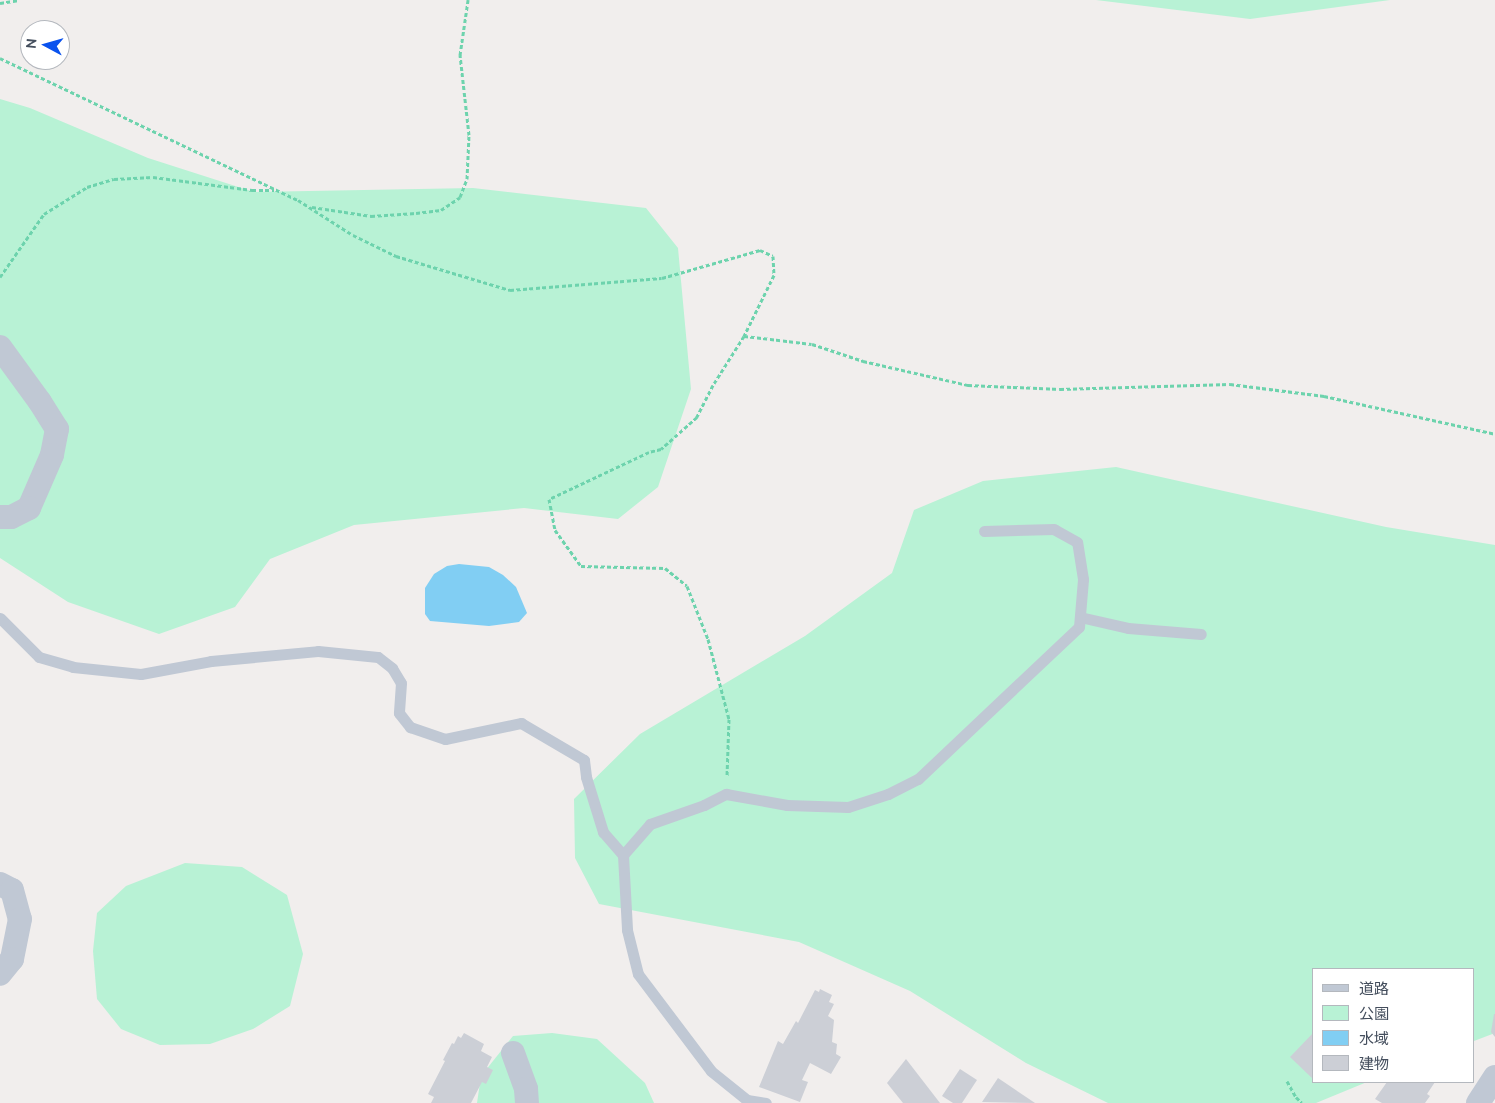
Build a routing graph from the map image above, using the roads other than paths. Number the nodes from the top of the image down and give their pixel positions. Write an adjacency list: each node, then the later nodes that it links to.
1 (0, 347): 2 (street)
2 (0, 517)
3 (984, 531): 4 (lane)
4 (1080, 617): 6 (lane); 7 (lane)
5 (0, 618): 7 (lane)
6 (1201, 634)
7 (623, 855): 13 (lane)
8 (0, 884): 9 (street)
9 (0, 974)
10 (513, 1053): 12 (street)
11 (1495, 1077): 14 (street)
12 (526, 1103)
13 (766, 1103)
14 (1478, 1103)

